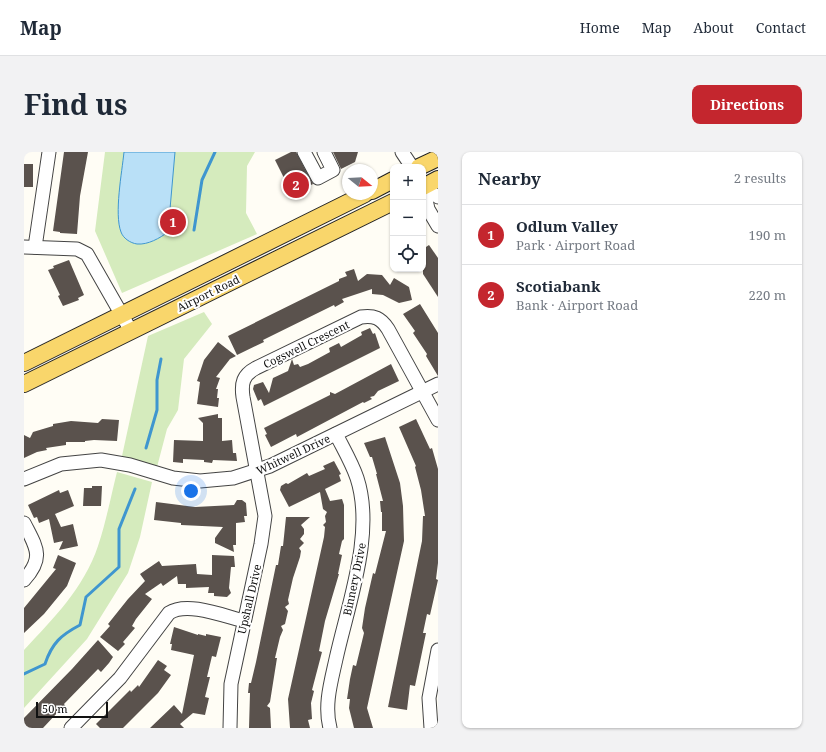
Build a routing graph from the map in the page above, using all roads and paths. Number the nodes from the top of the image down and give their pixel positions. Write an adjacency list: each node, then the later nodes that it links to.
1 (49, 152): 18 (street)
2 (304, 152): 3 (street)
3 (324, 152)
4 (402, 152): 6 (street)
5 (438, 158): 7 (main road)
6 (410, 164)
7 (425, 164)
8 (438, 179): 10 (main road)
9 (390, 182): 11 (main road)
10 (426, 185)
11 (378, 188)
12 (426, 188): 13 (street)
13 (438, 197)
14 (353, 200): 19 (main road, Airport Road)
15 (426, 200): 17 (street)
16 (390, 203): 20 (main road, Airport Road)
17 (438, 226)
18 (30, 247): 19 (street)
19 (122, 314): 20 (street); 21 (main road, Airport Road)
20 (131, 332): 22 (main road, Airport Road)
21 (24, 363)
22 (24, 384)
23 (438, 384): 24 (street, Whitwell Drive)
24 (424, 391): 25 (street, Cogswell Crescent); 26 (street, Whitwell Drive); 27 (street, Cogswell Crescent)
25 (438, 420)
26 (336, 434): 27 (street, Whitwell Drive); 35 (street, Binnery Drive)
27 (257, 471): 28 (street, Whitwell Drive); 31 (street, Upshall Drive)
28 (24, 479)
29 (24, 523): 30 (street)
30 (24, 580)
31 (244, 621): 33 (street); 34 (street, Upshall Drive)
32 (438, 650): 36 (street)
33 (71, 728)
34 (230, 728)
35 (330, 728)
36 (430, 728)

